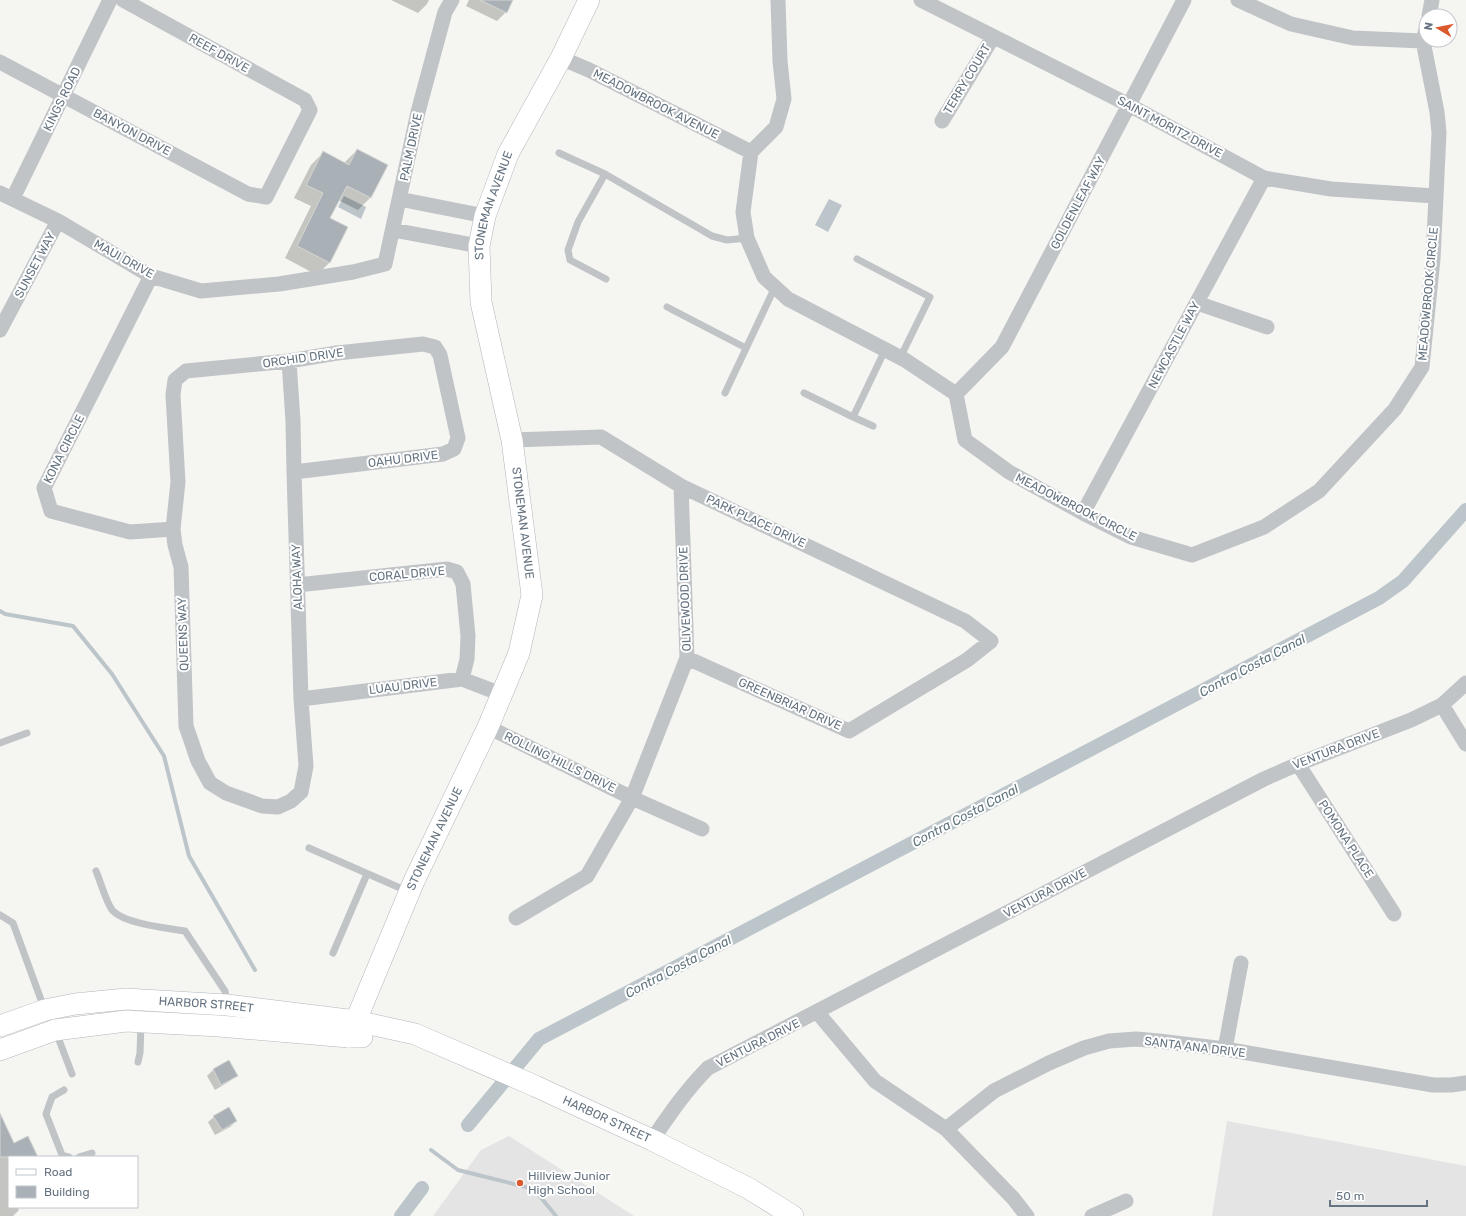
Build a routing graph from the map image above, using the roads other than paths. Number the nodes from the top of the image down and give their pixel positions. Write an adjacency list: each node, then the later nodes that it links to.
1 (110, 0): 14 (street, KINGS ROAD)
2 (123, 0): 23 (street, REEF DRIVE)
3 (452, 0): 24 (street, PALM DRIVE)
4 (589, 0): 12 (street, STONEMAN AVENUE)
5 (778, 0): 17 (street)
6 (921, 0): 10 (street, SAINT MORITZ DRIVE)
7 (1184, 0): 15 (street, GOLDENLEAF WAY)
8 (1238, 0): 9 (street)
9 (1418, 35)
10 (993, 36): 15 (street, SAINT MORITZ DRIVE); 16 (street, TERRY COURT)
11 (1427, 48): 22 (street, MEADOWBROOK CIRCLE)
12 (561, 58): 17 (street, MEADOWBROOK AVENUE); 25 (street, STONEMAN AVENUE)
13 (0, 62): 14 (street, BANYON DRIVE)
14 (64, 96): 21 (street, KINGS ROAD); 23 (street, BANYON DRIVE)
15 (1129, 105): 20 (street, SAINT MORITZ DRIVE); 47 (street, GOLDENLEAF WAY)
16 (942, 121)
17 (751, 152): 28 (street)
18 (559, 153): 19 (lane)
19 (605, 174): 28 (lane); 33 (lane)
20 (1264, 178): 22 (street, SAINT MORITZ DRIVE); 35 (street, NEWCASTLE WAY)
21 (6, 195): 26 (street, MAUI DRIVE)
22 (1435, 196): 53 (street, MEADOWBROOK CIRCLE)
23 (266, 197)
24 (400, 199): 25 (street); 27 (street, PALM DRIVE)
25 (485, 216): 29 (street, STONEMAN AVENUE)
26 (58, 222): 32 (street, MAUI DRIVE); 38 (street, SUNSET WAY)
27 (393, 230): 29 (street); 31 (street, PALM DRIVE)
28 (747, 238): 34 (street)
29 (479, 246): 50 (street, STONEMAN AVENUE)
30 (857, 258): 42 (lane)
31 (353, 272): 32 (street, MAUI DRIVE)
32 (151, 276): 54 (street, KONA CIRCLE)
33 (606, 279)
34 (775, 287): 40 (lane); 41 (street)
35 (1197, 303): 37 (street); 53 (street, NEWCASTLE WAY)
36 (666, 307): 40 (lane)
37 (1267, 327)
38 (0, 330)
39 (435, 347): 43 (street, ORCHID DRIVE); 51 (street, OAHU DRIVE)
40 (746, 348): 45 (lane)
41 (885, 350): 42 (street); 48 (lane)
42 (900, 358): 47 (street)
43 (289, 361): 44 (street, ORCHID DRIVE); 51 (street, ALOHA WAY)
44 (176, 380): 54 (street, QUEENS WAY)
45 (726, 393)
46 (804, 393): 48 (lane)
47 (956, 394): 53 (street, MEADOWBROOK CIRCLE)
48 (853, 417): 49 (lane)
49 (873, 426)
50 (512, 440): 52 (street, PARK PLACE DRIVE); 60 (street, STONEMAN AVENUE)
51 (294, 472): 55 (street, ALOHA WAY)
52 (681, 486): 56 (street, PARK PLACE DRIVE); 57 (street, OLIVEWOOD DRIVE)
53 (1083, 513)
54 (173, 529): 68 (street, QUEENS WAY)
55 (297, 585): 58 (street, CORAL DRIVE); 61 (street, ALOHA WAY)
56 (991, 641): 57 (street, GREENBRIAR DRIVE)
57 (687, 658): 69 (street, OLIVEWOOD DRIVE)
58 (462, 679): 60 (street, LUAU DRIVE); 61 (street, LUAU DRIVE)
59 (1466, 683): 62 (street, VENTURA DRIVE)
60 (501, 694): 63 (street, STONEMAN AVENUE)
61 (301, 699): 68 (street, ALOHA WAY)
62 (1442, 705): 66 (street); 67 (street, VENTURA DRIVE)
63 (488, 727): 69 (street, ROLLING HILLS DRIVE); 74 (street, STONEMAN AVENUE)
64 (27, 733): 65 (lane)
65 (0, 744)
66 (1466, 744)
67 (1298, 764): 75 (street, POMONA PLACE); 81 (street, VENTURA DRIVE)
68 (301, 792)
69 (632, 798): 70 (street, ROLLING HILLS DRIVE); 77 (street, OLIVEWOOD DRIVE)
70 (702, 829)
71 (309, 848): 73 (lane)
72 (96, 871): 80 (lane)
73 (367, 874): 74 (lane); 78 (lane)
74 (409, 892): 85 (street, STONEMAN AVENUE)
75 (1394, 914)
76 (0, 915): 82 (lane)
77 (516, 918)
78 (333, 953)
79 (1241, 963): 86 (street)
80 (227, 1005): 82 (street, HARBOR STREET); 85 (street, HARBOR STREET)
81 (817, 1012): 92 (street); 93 (street, VENTURA DRIVE)
82 (50, 1020): 83 (street, HARBOR STREET); 84 (street, HARBOR STREET); 87 (street, HARBOR STREET); 89 (lane)
83 (141, 1022): 85 (street, HARBOR STREET); 88 (lane)
84 (0, 1026)
85 (353, 1029): 93 (street, HARBOR STREET)
86 (1225, 1049): 90 (street, SANTA ANA DRIVE); 92 (street, SANTA ANA DRIVE)
87 (0, 1050)
88 (138, 1062)
89 (72, 1074)
90 (1466, 1082)
91 (64, 1090): 95 (lane)
92 (946, 1129): 99 (street)
93 (652, 1140): 98 (street, HARBOR STREET)
94 (92, 1153): 96 (lane)
95 (66, 1156)
96 (82, 1156)
97 (1126, 1201): 100 (street)
98 (793, 1216)
99 (1027, 1216)
100 (1092, 1216)

